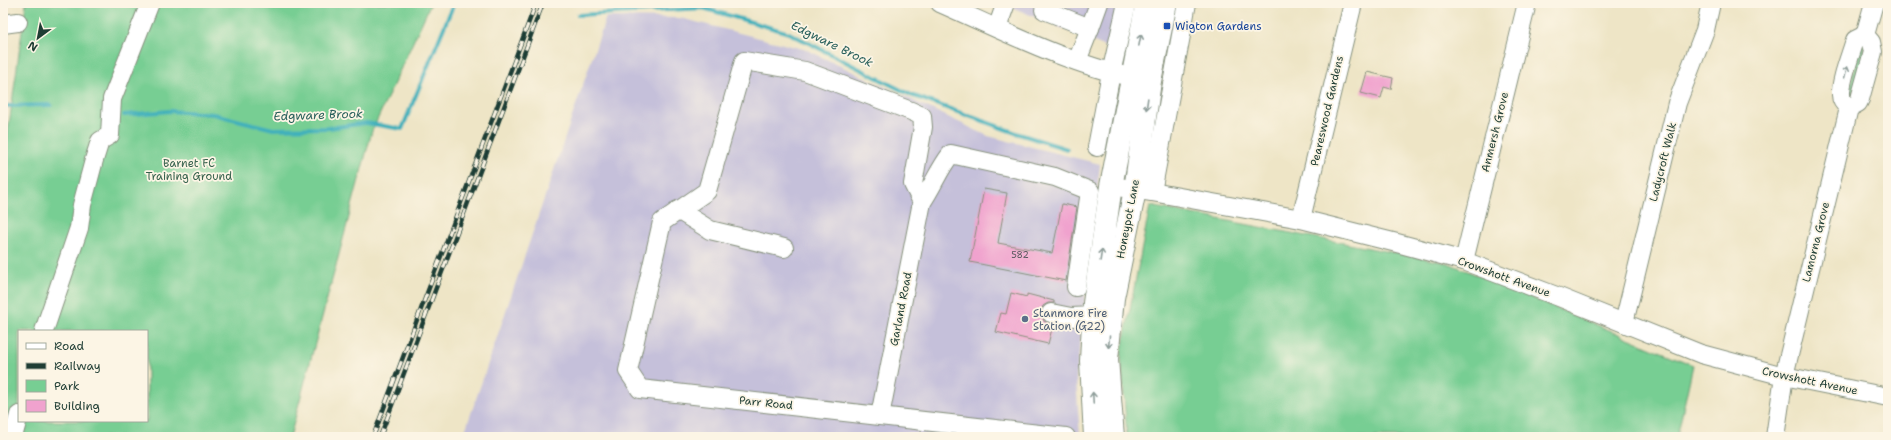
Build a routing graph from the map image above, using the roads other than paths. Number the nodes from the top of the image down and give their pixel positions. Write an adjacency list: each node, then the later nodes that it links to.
1 (150, 3): 31 (street)
2 (940, 3): 14 (street)
3 (1006, 3): 14 (street)
4 (1099, 3): 15 (street)
5 (1127, 3): 17 (street)
6 (1147, 3): 18 (main road, Honeypot Lane, one-way to 6)
7 (1166, 3): 18 (main road, Honeypot Lane)
8 (1187, 3): 21 (street)
9 (1352, 3): 24 (street, Peareswood Gardens)
10 (1527, 3): 26 (street, Anmersh Grove)
11 (1711, 3): 30 (street, Ladycroft Walk)
12 (1874, 3): 32 (street, Lamorna Grove)
13 (1044, 10): 15 (street)
14 (997, 28): 16 (street)
15 (1090, 28): 16 (street)
16 (1077, 61): 17 (street)
17 (1111, 74): 18 (street); 19 (street)
18 (1141, 79): 20 (main road, Honeypot Lane); 21 (main road, Honeypot Lane, one-way to 21)
19 (1097, 147)
20 (1111, 186): 21 (street, Crowshott Avenue); 27 (main road, Honeypot Lane, one-way to 20)
21 (1144, 191): 24 (street, Crowshott Avenue); 27 (main road, Honeypot Lane)
22 (922, 202): 23 (street); 27 (street); 34 (street, Garland Road)
23 (678, 210): 25 (street); 34 (street, Parr Road)
24 (1301, 219): 26 (street, Crowshott Avenue)
25 (784, 248)
26 (1464, 261): 30 (street, Crowshott Avenue)
27 (1087, 288): 29 (main road, Honeypot Lane); 39 (main road, Honeypot Lane, one-way to 39)
28 (1051, 313): 29 (street)
29 (1093, 316): 38 (main road, Honeypot Lane, one-way to 29)
30 (1624, 323): 32 (street, Crowshott Avenue)
31 (44, 330)
32 (1784, 376): 33 (street, Crowshott Avenue); 40 (street, Lamorna Grove)
33 (1888, 397)
34 (880, 416): 37 (street, Parr Road)
35 (18, 420): 36 (street)
36 (13, 437)
37 (1066, 437)
38 (1095, 437)
39 (1113, 437)
40 (1775, 437)

